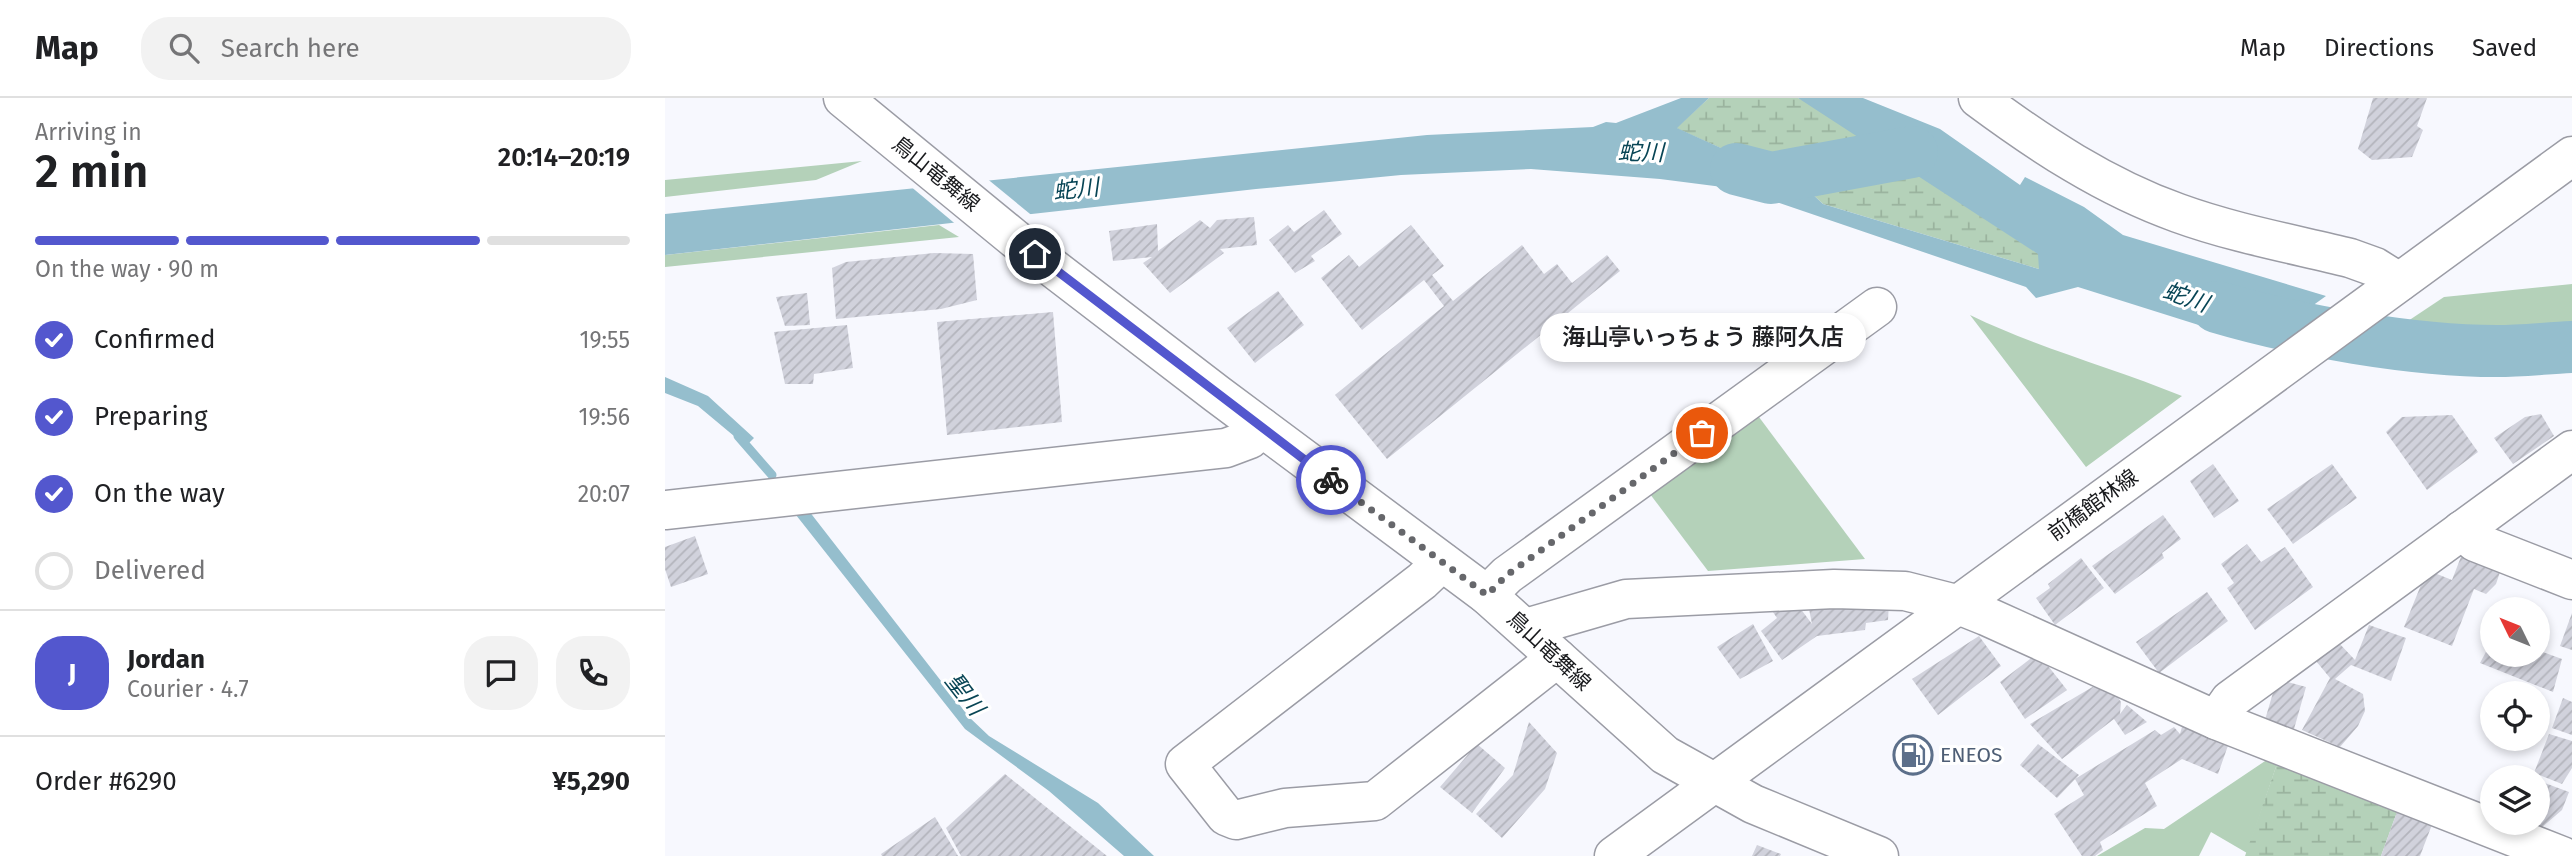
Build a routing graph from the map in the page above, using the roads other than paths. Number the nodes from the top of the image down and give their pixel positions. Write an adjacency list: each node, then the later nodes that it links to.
1 (843, 98): 6 (main road, 鳥山竜舞線)
2 (1978, 98): 4 (main road)
3 (2572, 156): 4 (main road, 前橋館林線)
4 (2393, 285): 13 (main road, 前橋館林線)
5 (1877, 307): 12 (main road)
6 (1261, 428): 8 (main road); 10 (main road, 鳥山竜舞線)
7 (2572, 450): 9 (main road)
8 (665, 510)
9 (2462, 530): 11 (main road); 16 (main road)
10 (1442, 562): 12 (main road, 鳥山竜舞線); 15 (main road)
11 (2572, 580)
12 (1487, 595): 14 (main road, 鳥山竜舞線)
13 (1956, 604): 14 (main road); 16 (main road); 17 (main road, 前橋館林線)
14 (1527, 628): 15 (main road, 鳥山竜舞線)
15 (1557, 658): 17 (main road, 鳥山竜舞線)
16 (2216, 720): 20 (main road)
17 (1712, 783): 18 (main road, 前橋館林線); 19 (main road, 鳥山竜舞線)
18 (1614, 856)
19 (1879, 856)
20 (2562, 856)

